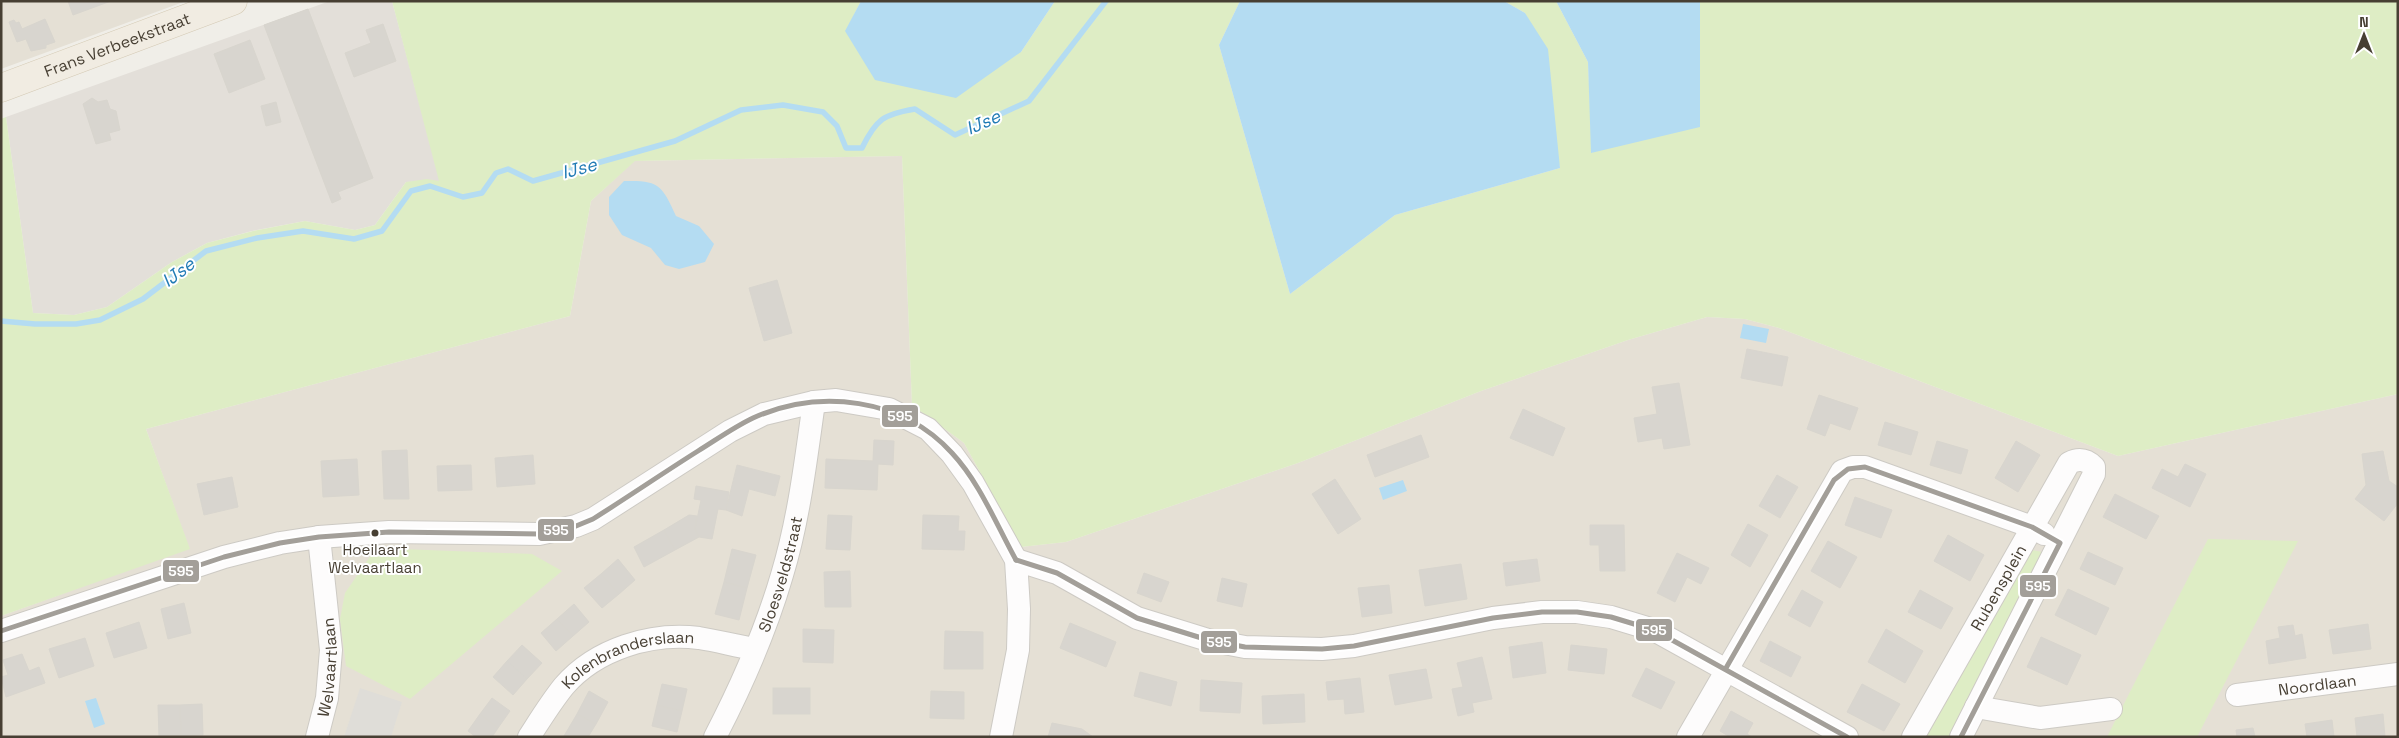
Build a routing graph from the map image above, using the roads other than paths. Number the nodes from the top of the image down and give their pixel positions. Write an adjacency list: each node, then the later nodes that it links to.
1 (233, 1): 2 (main road, Frans Verbeekstraat)
2 (1, 88)
3 (814, 402): 5 (street); 7 (street); 9 (street, Sloesveldstraat)
4 (2032, 527): 6 (street); 6 (street, Rubensplein); 10 (street); 21 (street, Rubensplein)
5 (319, 537): 8 (street); 15 (street, Welvaartlaan)
6 (2060, 543): 13 (street, Rubensplein)
7 (1016, 560): 10 (street); 18 (street)
8 (1, 631)
9 (755, 650): 16 (street, Kolenbranderslaan); 17 (street, Sloesveldstraat)
10 (1726, 668): 19 (street); 20 (street)
11 (2398, 674): 12 (street, Noordlaan)
12 (2237, 695)
13 (1976, 706): 14 (street); 22 (street, Rubensplein)
14 (2111, 709)
15 (316, 737)
16 (529, 737)
17 (715, 737)
18 (1001, 737)
19 (1688, 737)
20 (1847, 737)
21 (1913, 737)
22 (1961, 737)

